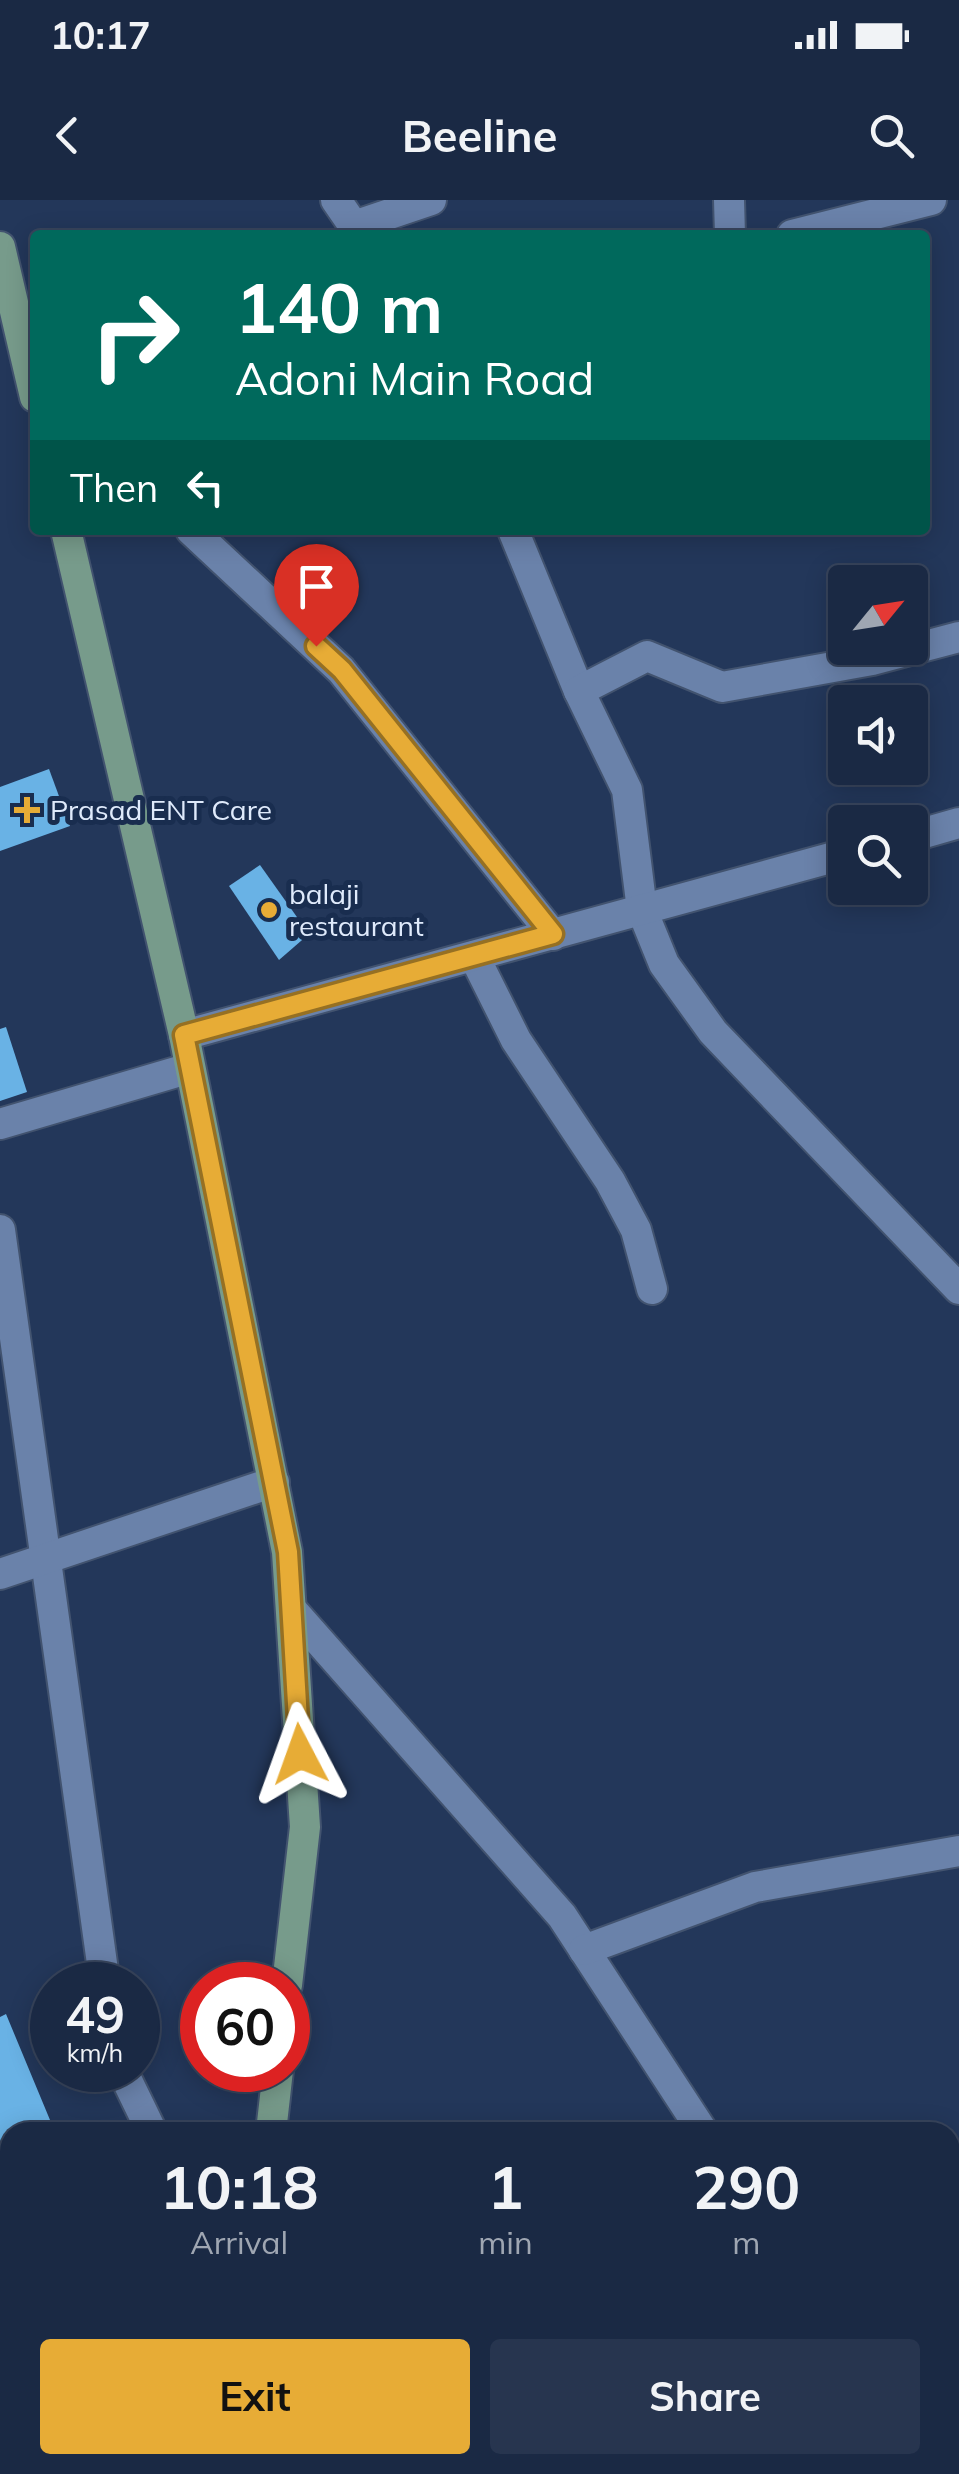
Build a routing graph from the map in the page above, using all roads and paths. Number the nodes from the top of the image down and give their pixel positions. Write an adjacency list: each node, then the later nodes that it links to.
1 (336, 200): 5 (street)
2 (431, 200): 5 (street)
3 (729, 200): 6 (street)
4 (931, 200): 7 (street)
5 (357, 230)
6 (730, 230)
7 (812, 230)
8 (0, 248): 9 (main road)
9 (30, 376)
10 (67, 535): 21 (main road)
11 (195, 535): 19 (street)
12 (515, 535): 14 (street)
13 (959, 637): 14 (street)
14 (579, 691): 18 (street)
15 (959, 823): 16 (street)
16 (928, 831)
17 (828, 859): 18 (street)
18 (642, 910): 19 (street); 25 (street)
19 (553, 934): 20 (street)
20 (474, 956): 21 (street); 26 (street)
21 (184, 1035): 22 (main road)
22 (190, 1068): 23 (street); 27 (main road)
23 (0, 1124)
24 (0, 1230): 28 (street)
25 (959, 1289)
26 (652, 1290)
27 (274, 1482): 28 (street); 30 (main road)
28 (46, 1559): 29 (street); 33 (street)
29 (0, 1574)
30 (291, 1610): 32 (street); 34 (main road)
31 (959, 1851): 32 (street)
32 (584, 1950): 39 (street)
33 (102, 1962)
34 (290, 1962)
35 (133, 2092): 37 (street)
36 (276, 2092): 38 (main road)
37 (147, 2122)
38 (272, 2122)
39 (696, 2122)

